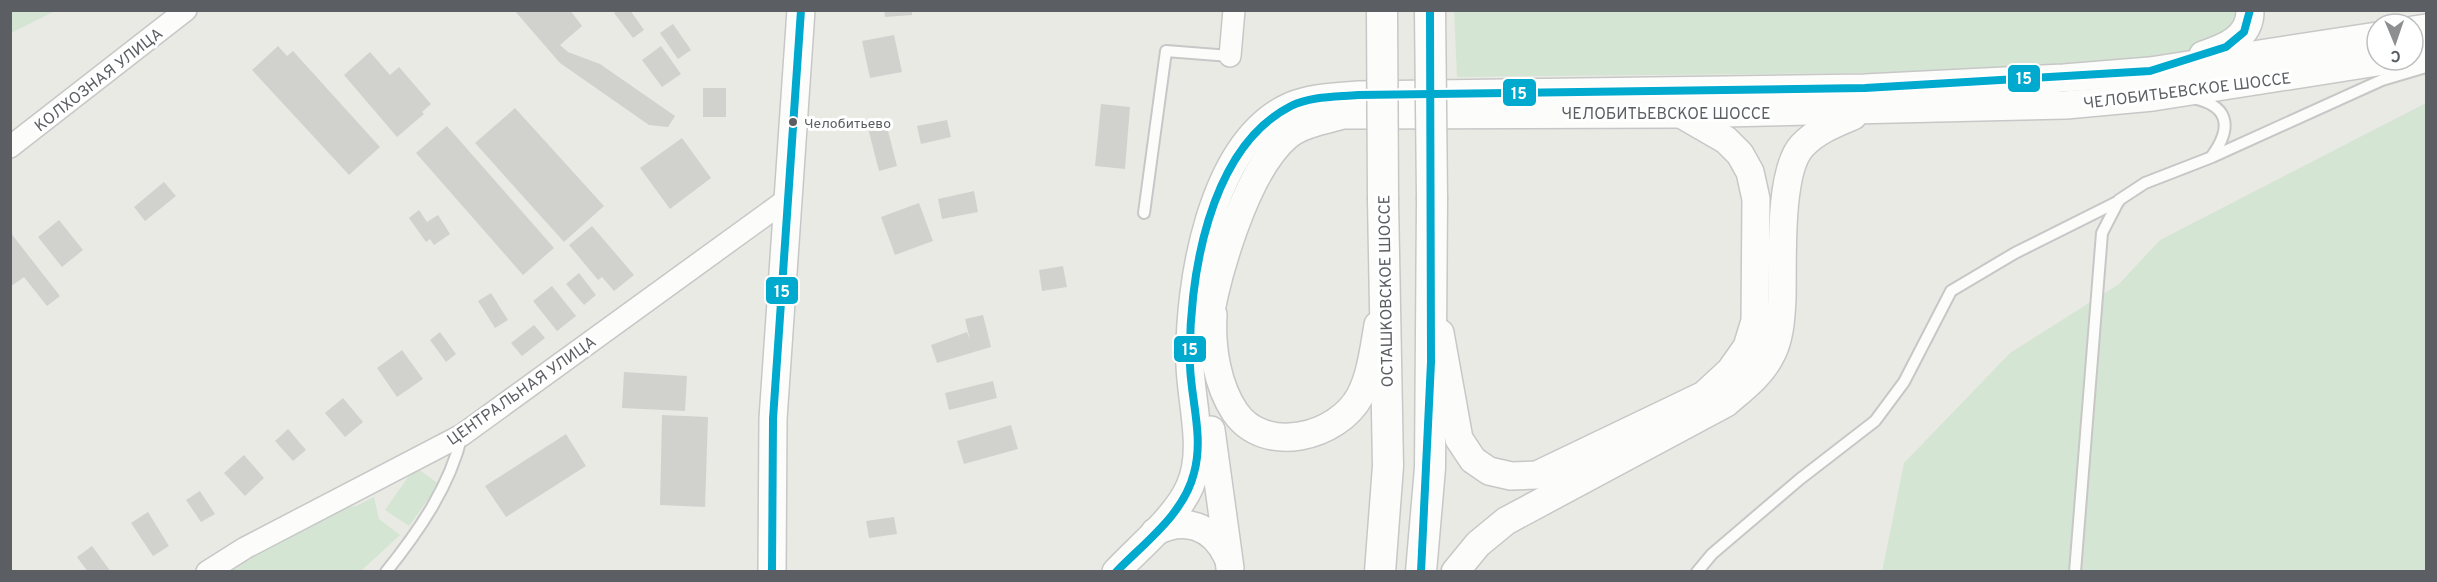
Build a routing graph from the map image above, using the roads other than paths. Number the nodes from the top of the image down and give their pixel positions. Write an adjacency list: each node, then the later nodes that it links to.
1 (186, 10): 15 (street, КОЛХОЗНАЯ УЛИЦА)
2 (801, 10): 17 (street)
3 (1234, 10): 8 (street)
4 (1382, 10): 20 (main road, ОСТАШКОВСКОЕ ШОССЕ, bridge)
5 (1431, 10): 22 (main road, bridge)
6 (2250, 10): 11 (street)
7 (2365, 38): 11 (street, ЧЕЛОБИТЬЕВСКОЕ ШОССЕ)
8 (1230, 56): 19 (lane)
9 (2365, 64): 12 (street, ЧЕЛОБИТЬЕВСКОЕ ШОССЕ)
10 (2427, 68): 16 (lane)
11 (2150, 71): 24 (street, ЧЕЛОБИТЬЕВСКОЕ ШОССЕ)
12 (2153, 97): 13 (street, ЧЕЛОБИТЬЕВСКОЕ ШОССЕ); 16 (lane)
13 (1866, 111): 14 (street, ЧЕЛОБИТЬЕВСКОЕ ШОССЕ); 33 (street)
14 (1680, 114): 21 (street, ЧЕЛОБИТЬЕВСКОЕ ШОССЕ); 22 (street)
15 (10, 147)
16 (2212, 157): 18 (lane)
17 (786, 200): 23 (street, ЦЕНТРАЛЬНАЯ УЛИЦА); 28 (street)
18 (2119, 200): 34 (lane); 35 (lane)
19 (1144, 213)
20 (1385, 261): 21 (street); 31 (main road, ОСТАШКОВСКОЕ ШОССЕ)
21 (1221, 267): 25 (street, ЧЕЛОБИТЬЕВСКОЕ ШОССЕ)
22 (1432, 268): 32 (main road)
23 (462, 435): 26 (street, ЦЕНТРАЛЬНАЯ УЛИЦА); 27 (lane)
24 (1147, 538): 25 (street, ЧЕЛОБИТЬЕВСКОЕ ШОССЕ); 29 (street, ЧЕЛОБИТЬЕВСКОЕ ШОССЕ); 30 (street, ЧЕЛОБИТЬЕВСКОЕ ШОССЕ)
25 (1230, 570)
26 (207, 572)
27 (386, 572)
28 (772, 572)
29 (1116, 572)
30 (1134, 572)
31 (1380, 572)
32 (1421, 572)
33 (1455, 572)
34 (1697, 572)
35 (2075, 572)

